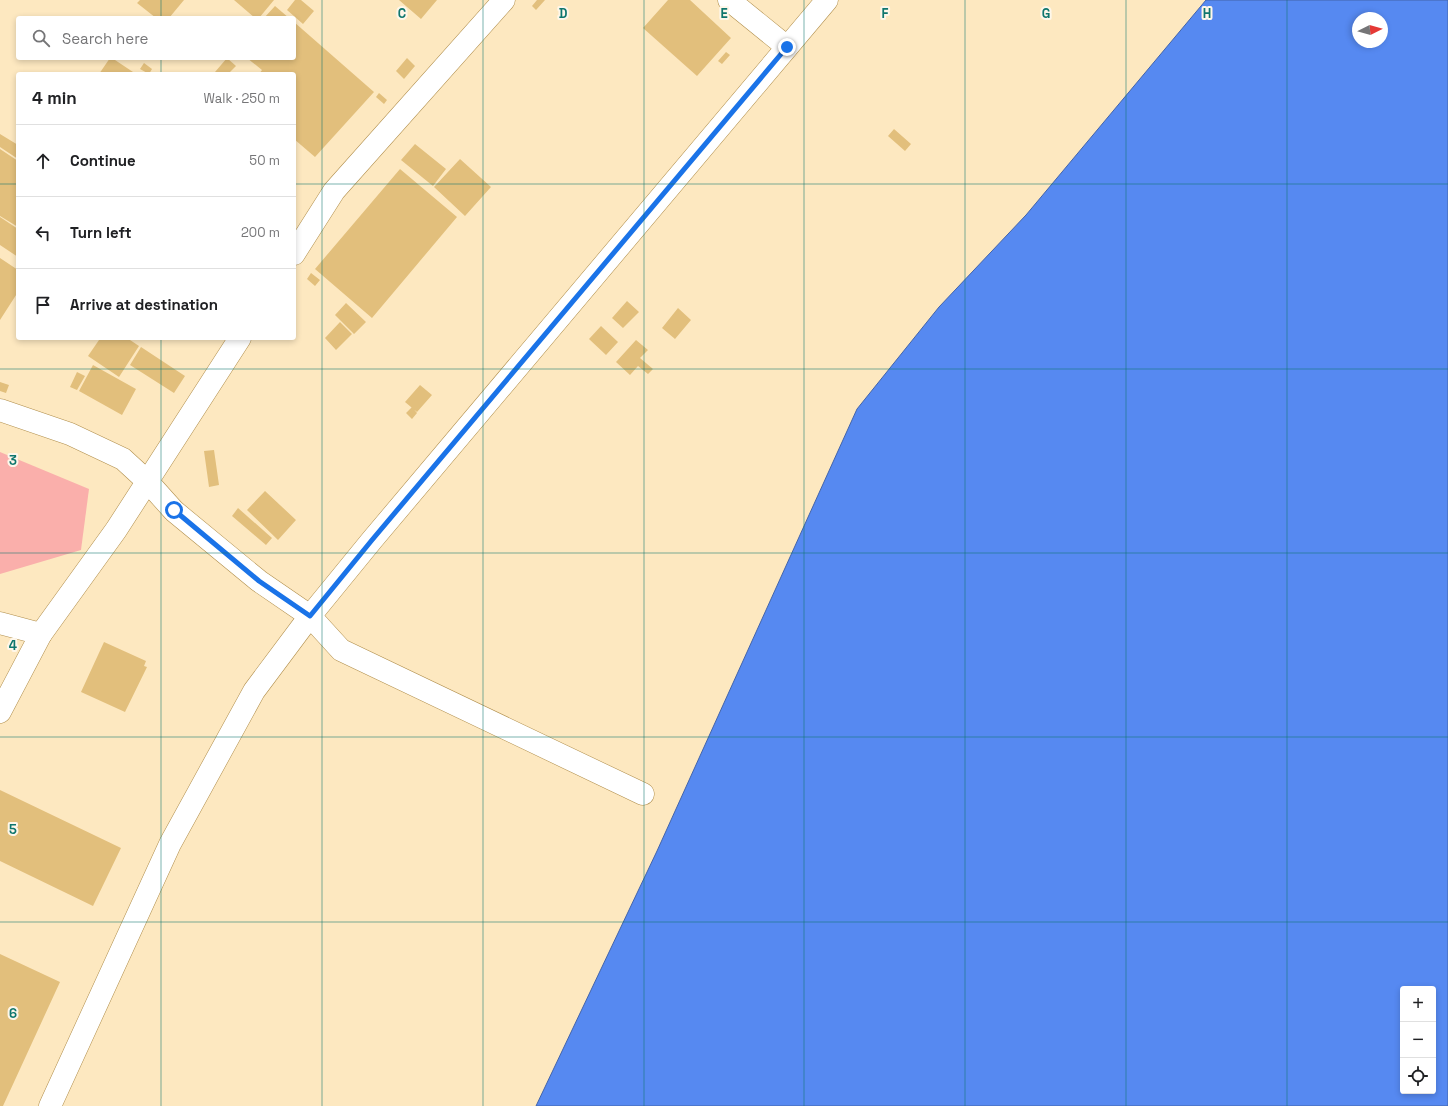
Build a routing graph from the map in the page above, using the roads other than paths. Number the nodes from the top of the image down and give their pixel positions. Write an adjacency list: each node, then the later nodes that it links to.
1 (504, 0): 5 (street)
2 (729, 0): 4 (street)
3 (827, 0): 4 (street)
4 (787, 47): 9 (street)
5 (296, 251)
6 (239, 340): 8 (street)
7 (0, 410): 8 (street)
8 (148, 482): 9 (street); 11 (street)
9 (310, 616): 13 (street); 14 (street)
10 (0, 623): 11 (street)
11 (41, 634): 12 (street)
12 (0, 712)
13 (643, 794)
14 (50, 1106)

